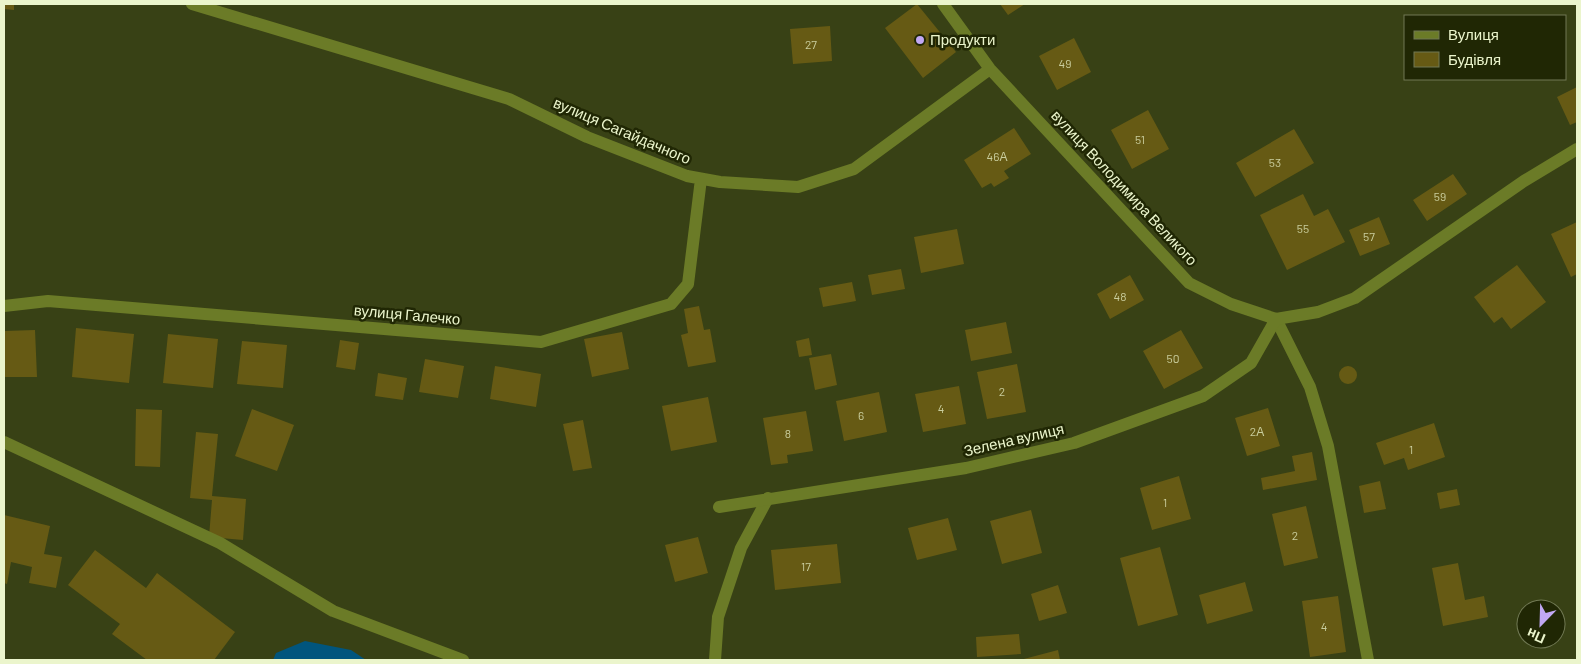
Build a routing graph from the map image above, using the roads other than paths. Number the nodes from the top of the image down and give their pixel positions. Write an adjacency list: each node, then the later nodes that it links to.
1 (192, 4): 5 (street, вулиця Сагайдачного)
2 (943, 4): 3 (street, вулиця Володимира Великого)
3 (990, 69): 5 (street, вулиця Сагайдачного); 7 (street, вулиця Володимира Великого)
4 (1577, 149): 7 (street)
5 (701, 178): 6 (street, вулиця Галечко)
6 (4, 306)
7 (1276, 320): 9 (street, Зелена вулиця); 13 (street)
8 (4, 442): 11 (street)
9 (768, 498): 10 (street, Зелена вулиця); 12 (street)
10 (718, 507)
11 (463, 660)
12 (715, 660)
13 (1368, 660)

